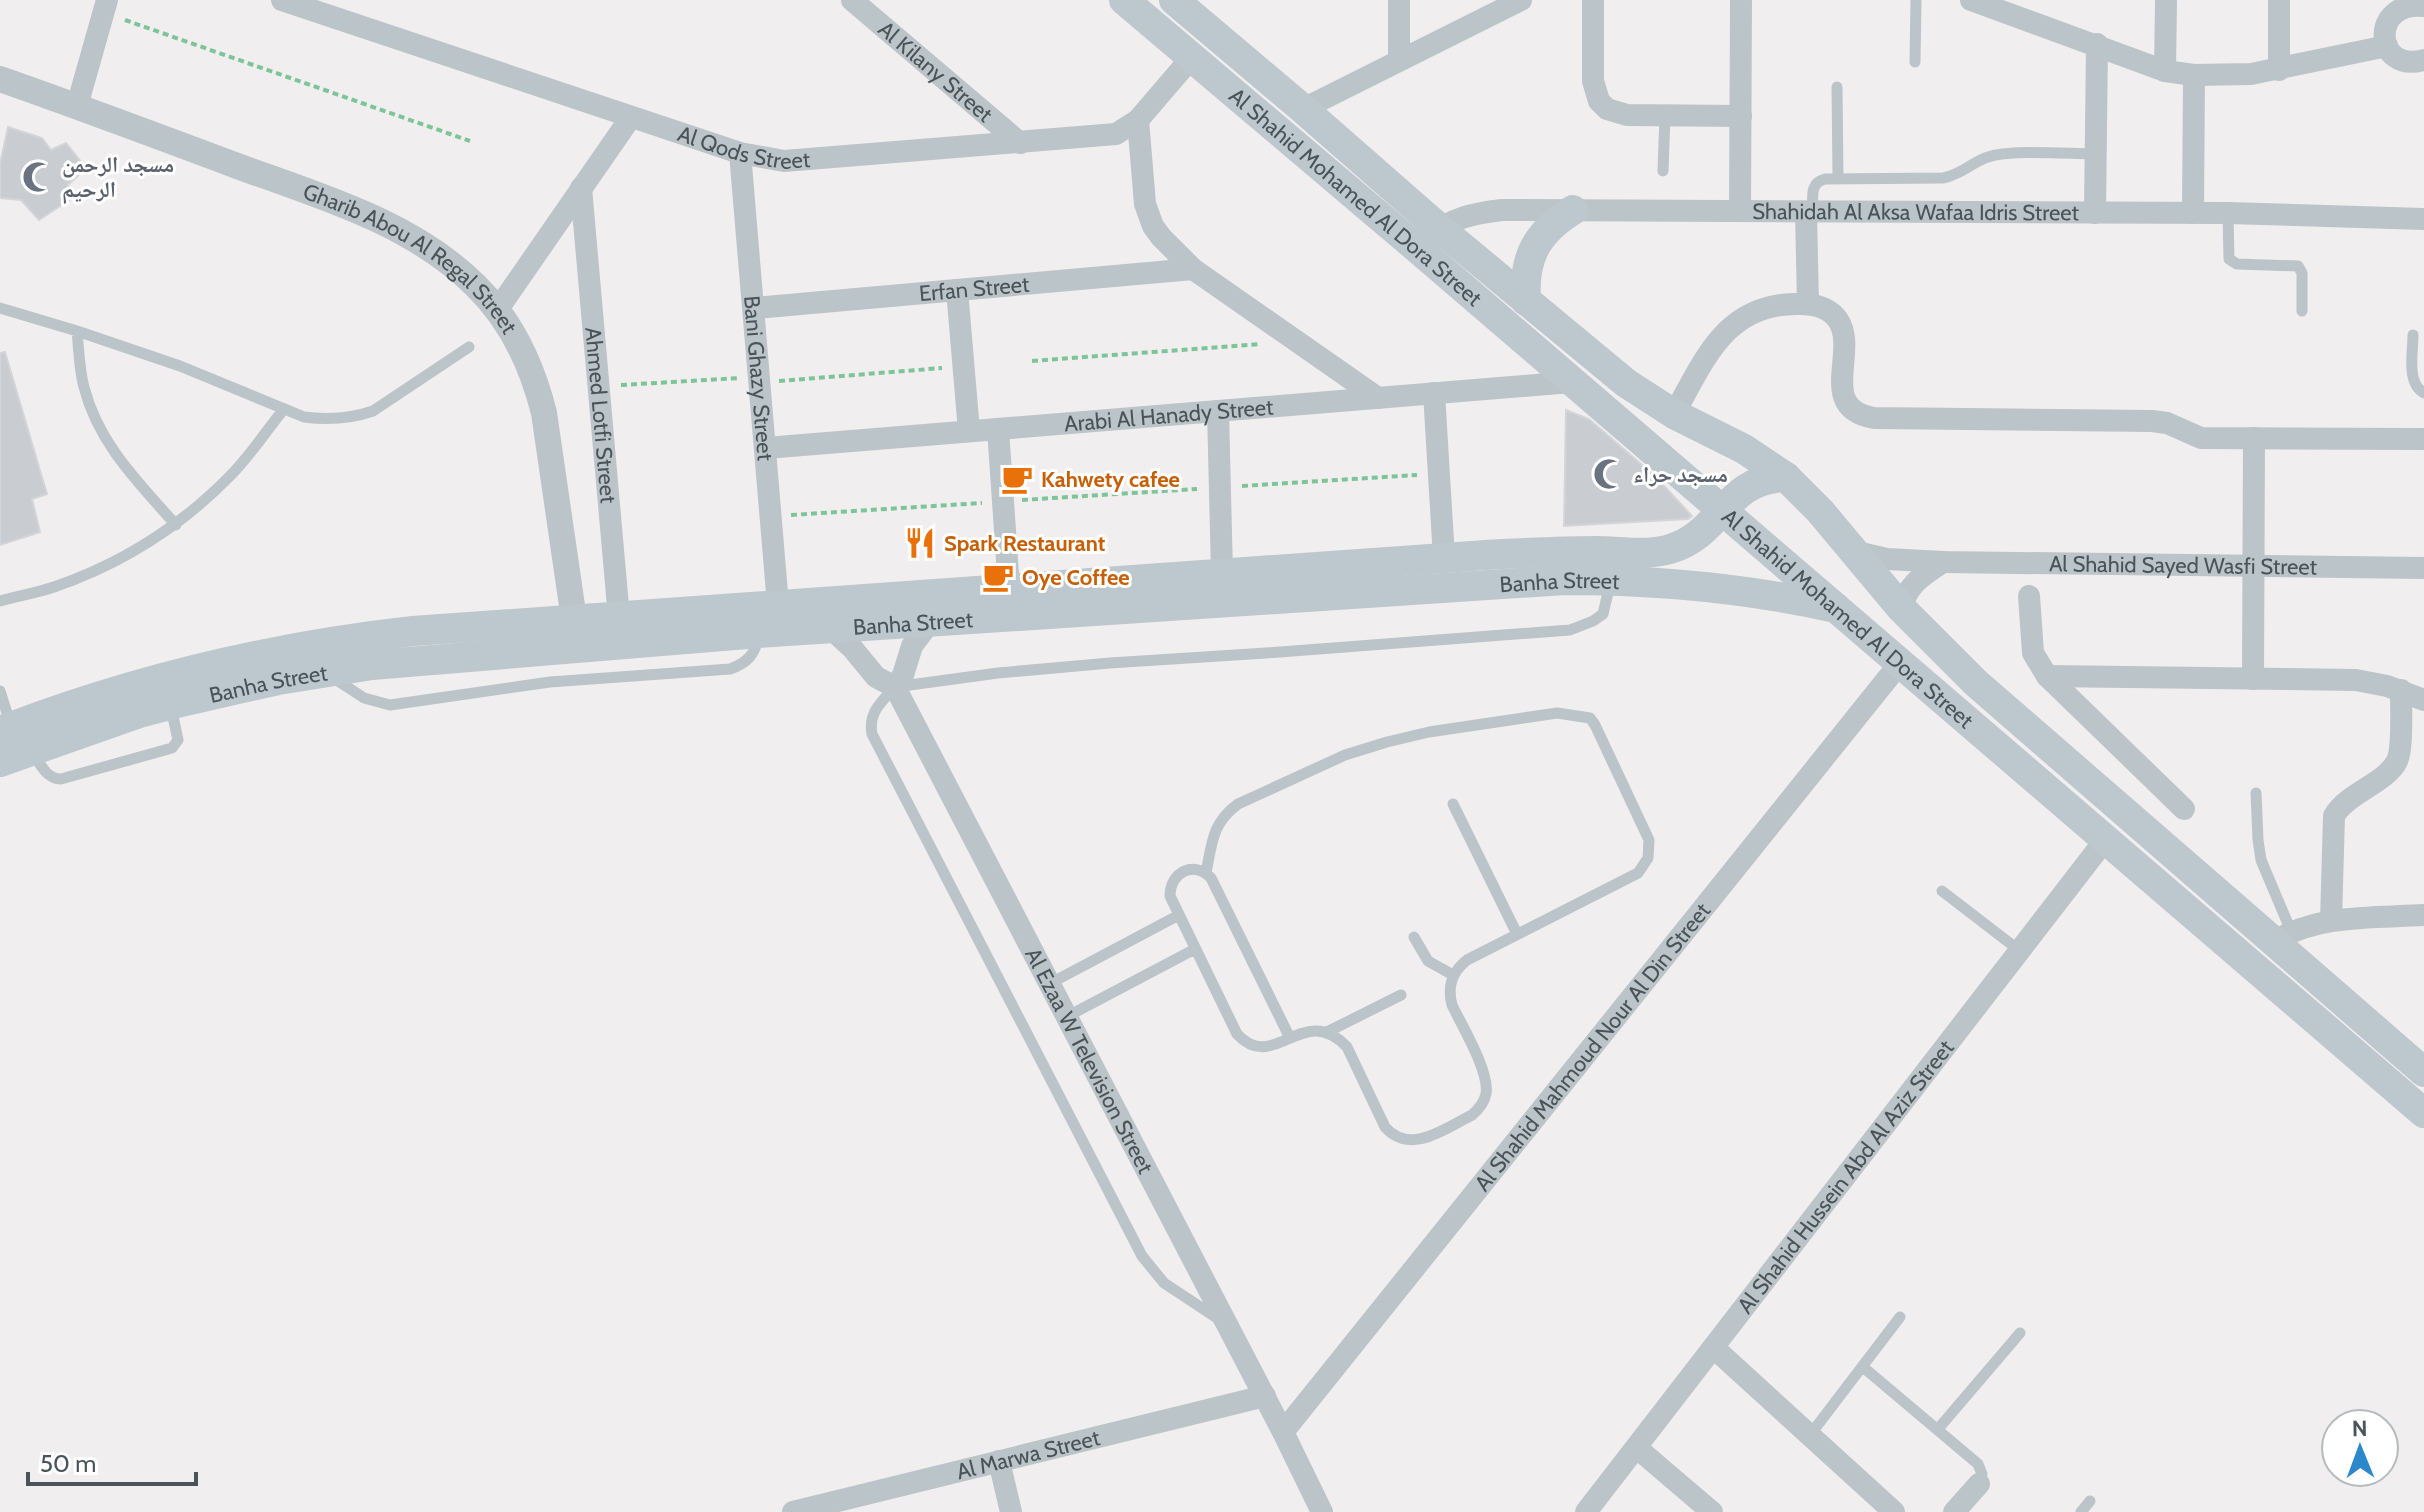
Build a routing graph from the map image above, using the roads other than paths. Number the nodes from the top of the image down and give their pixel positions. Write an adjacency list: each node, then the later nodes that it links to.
1 (282, 0): 31 (street, Al Qods Street)
2 (852, 0): 33 (street, Al Kilany Street)
3 (1124, 0): 18 (main road, Al Shahid Mohamed Al Dora Street)
4 (1174, 0): 28 (main road, Al Shahid Mohamed Al Dora Street)
5 (1399, 0): 19 (street)
6 (1593, 0): 29 (street)
7 (1741, 0): 30 (street)
8 (1916, 0): 21 (lane)
9 (1971, 0): 16 (street)
10 (2166, 0): 23 (street)
11 (2279, 0): 22 (street)
12 (1514, 2): 19 (street)
13 (2397, 4): 15 (street); 17 (street)
14 (106, 6): 27 (street)
15 (2424, 6)
16 (2097, 44): 23 (street); 35 (street)
17 (2387, 46): 20 (street); 22 (street)
18 (1192, 57): 32 (street, Al Qods Street); 46 (main road, Al Shahid Mohamed Al Dora Street)
19 (1399, 59): 28 (street)
20 (2424, 60)
21 (1915, 62)
22 (2279, 70): 24 (street)
23 (2165, 71): 24 (street)
24 (2194, 75): 43 (street)
25 (0, 79): 27 (street, Gharib Abou Al Regal Street)
26 (1837, 87): 37 (lane)
27 (77, 106): 53 (street, Gharib Abou Al Regal Street)
28 (1303, 109): 46 (main road, Al Shahid Mohamed Al Dora Street)
29 (1665, 115): 30 (street); 36 (lane)
30 (1741, 116): 40 (street)
31 (631, 117): 34 (street, Al Qods Street); 38 (street)
32 (1138, 120): 33 (street, Al Qods Street); 47 (street)
33 (1020, 143): 34 (street, Al Qods Street)
34 (740, 153): 52 (street, Bani Ghazy Street)
35 (2096, 154): 37 (lane); 42 (street)
36 (1663, 171)
37 (1838, 178): 41 (lane)
38 (581, 188): 53 (street); 88 (street, Ahmed Lotfi Street)
39 (1573, 210): 40 (street, Shahidah Al Aksa Wafaa Idris Street); 46 (street, Shahidah Al Aksa Wafaa Idris Street); 49 (main road)
40 (1740, 211): 41 (street, Shahidah Al Aksa Wafaa Idris Street)
41 (1810, 212): 42 (street, Shahidah Al Aksa Wafaa Idris Street); 50 (street)
42 (2095, 213): 43 (street, Shahidah Al Aksa Wafaa Idris Street)
43 (2193, 213): 44 (street, Shahidah Al Aksa Wafaa Idris Street)
44 (2228, 213): 45 (street, Shahidah Al Aksa Wafaa Idris Street); 54 (lane)
45 (2424, 219)
46 (1428, 238): 49 (main road, Al Shahid Mohamed Al Dora Street); 58 (main road, Al Shahid Mohamed Al Dora Street)
47 (1193, 269): 48 (street, Erfan Street); 61 (street)
48 (957, 290): 52 (street, Erfan Street); 66 (street)
49 (1526, 301): 64 (main road, Al Shahid Mohamed Al Dora Street)
50 (1808, 304): 64 (street); 67 (street)
51 (0, 308): 55 (lane)
52 (755, 308): 69 (street, Bani Ghazy Street)
53 (498, 309): 90 (street, Gharib Abou Al Regal Street)
54 (2302, 311)
55 (77, 331): 62 (lane); 72 (lane)
56 (2413, 335): 60 (lane)
57 (469, 347): 62 (lane)
58 (1572, 382): 59 (street, Arabi Al Hanady Street); 71 (main road, Al Shahid Mohamed Al Dora Street)
59 (1434, 393): 61 (street, Arabi Al Hanady Street); 74 (street)
60 (2424, 393)
61 (1378, 398): 63 (street, Arabi Al Hanady Street)
62 (284, 409): 72 (lane)
63 (1218, 411): 65 (street, Arabi Al Hanady Street); 78 (street)
64 (1674, 414): 70 (main road, Al Shahid Mohamed Al Dora Street)
65 (998, 429): 66 (street, Arabi Al Hanady Street); 80 (street)
66 (969, 431): 69 (street, Arabi Al Hanady Street)
67 (2254, 438): 68 (street); 76 (street)
68 (2424, 439)
69 (766, 448): 83 (street, Bani Ghazy Street)
70 (1786, 477): 71 (main road, Banha Street); 73 (main road, Al Shahid Mohamed Al Dora Street)
71 (1722, 510): 74 (main road, Banha Street); 84 (main road, Al Shahid Mohamed Al Dora Street)
72 (176, 525): 82 (lane)
73 (1852, 551): 75 (street, Al Shahid Sayed Wasfi Street); 85 (main road, Al Shahid Mohamed Al Dora Street)
74 (1444, 558): 78 (main road, Banha Street)
75 (1943, 562): 76 (street, Al Shahid Sayed Wasfi Street); 85 (street)
76 (2254, 565): 77 (street, Al Shahid Sayed Wasfi Street); 94 (street)
77 (2424, 568)
78 (1222, 573): 80 (main road, Banha Street)
79 (1611, 580): 84 (main road, Banha Street); 86 (main road, Banha Street); 96 (lane)
80 (1009, 589): 83 (main road, Banha Street)
81 (2029, 596): 93 (street)
82 (0, 601)
83 (778, 605): 88 (main road, Banha Street)
84 (1836, 608): 91 (main road, Al Shahid Mohamed Al Dora Street)
85 (1902, 609): 95 (main road, Al Shahid Mohamed Al Dora Street)
86 (930, 622): 87 (main road, Banha Street); 96 (street)
87 (830, 628): 89 (main road, Banha Street); 96 (street, Al Ezaa W Television Street)
88 (620, 630): 89 (main road, Banha Street); 90 (main road, Banha Street)
89 (759, 633): 92 (lane)
90 (576, 634): 92 (main road, Banha Street); 102 (main road, Banha Street)
91 (1900, 663): 101 (main road, Al Shahid Mohamed Al Dora Street); 134 (street, Al Shahid Mahmoud Nour Al Din Street)
92 (325, 672): 100 (main road, Banha Street)
93 (2047, 676): 94 (street); 107 (street)
94 (2253, 679): 97 (street)
95 (1976, 683): 101 (main road); 115 (main road, Al Shahid Mohamed Al Dora Street)
96 (895, 687): 120 (street, Al Ezaa W Television Street); 128 (lane)
97 (2401, 690): 99 (street); 113 (street)
98 (0, 691): 102 (lane)
99 (2424, 700)
100 (170, 705): 103 (main road, Banha Street); 103 (lane)
101 (1954, 709): 108 (main road, Al Shahid Mohamed Al Dora Street)
102 (6, 729)
103 (32, 751): 104 (main road, Banha Street)
104 (0, 762)
105 (2256, 793): 115 (lane)
106 (1453, 804): 114 (lane)
107 (2184, 809)
108 (2105, 840): 118 (street, Al Shahid Hussein Abd Al Aziz Street); 126 (main road, Al Shahid Mohamed Al Dora Street)
109 (1206, 873): 111 (lane); 114 (lane); 124 (lane)
110 (1942, 891): 118 (lane)
111 (1179, 915): 117 (lane); 120 (lane)
112 (2424, 915): 113 (street)
113 (2331, 921): 115 (street)
114 (1517, 934): 119 (lane)
115 (2282, 936): 125 (main road, Al Shahid Mohamed Al Dora Street)
116 (1414, 937): 119 (lane)
117 (1195, 949): 122 (lane); 124 (lane)
118 (2020, 951): 130 (street, Al Shahid Hussein Abd Al Aziz Street)
119 (1453, 975): 123 (lane)
120 (1048, 985): 122 (street, Al Ezaa W Television Street)
121 (1401, 995): 123 (lane)
122 (1066, 1018): 128 (street, Al Ezaa W Television Street)
123 (1327, 1032): 124 (lane)
124 (1290, 1038)
125 (2424, 1072)
126 (2423, 1110)
127 (1900, 1317): 131 (lane)
128 (1227, 1325): 132 (street, Al Ezaa W Television Street)
129 (2020, 1333): 133 (lane)
130 (1714, 1348): 135 (street); 136 (street, Al Shahid Hussein Abd Al Aziz Street)
131 (1863, 1367): 133 (lane); 135 (lane)
132 (1265, 1396): 134 (street, Al Ezaa W Television Street); 137 (street, Al Marwa Street)
133 (1938, 1429): 138 (lane)
134 (1283, 1432): 142 (street, Al Ezaa W Television Street)
135 (1810, 1435): 145 (street)
136 (1637, 1448): 143 (street, Al Shahid Hussein Abd Al Aziz Street); 144 (street)
137 (999, 1461): 140 (street, Al Marwa Street); 141 (street)
138 (1979, 1484): 146 (street)
139 (2090, 1501): 147 (lane)
140 (797, 1511)
141 (1011, 1512)
142 (1322, 1512)
143 (1586, 1512)
144 (1712, 1512)
145 (1894, 1512)
146 (1954, 1512)
147 (2081, 1512)

